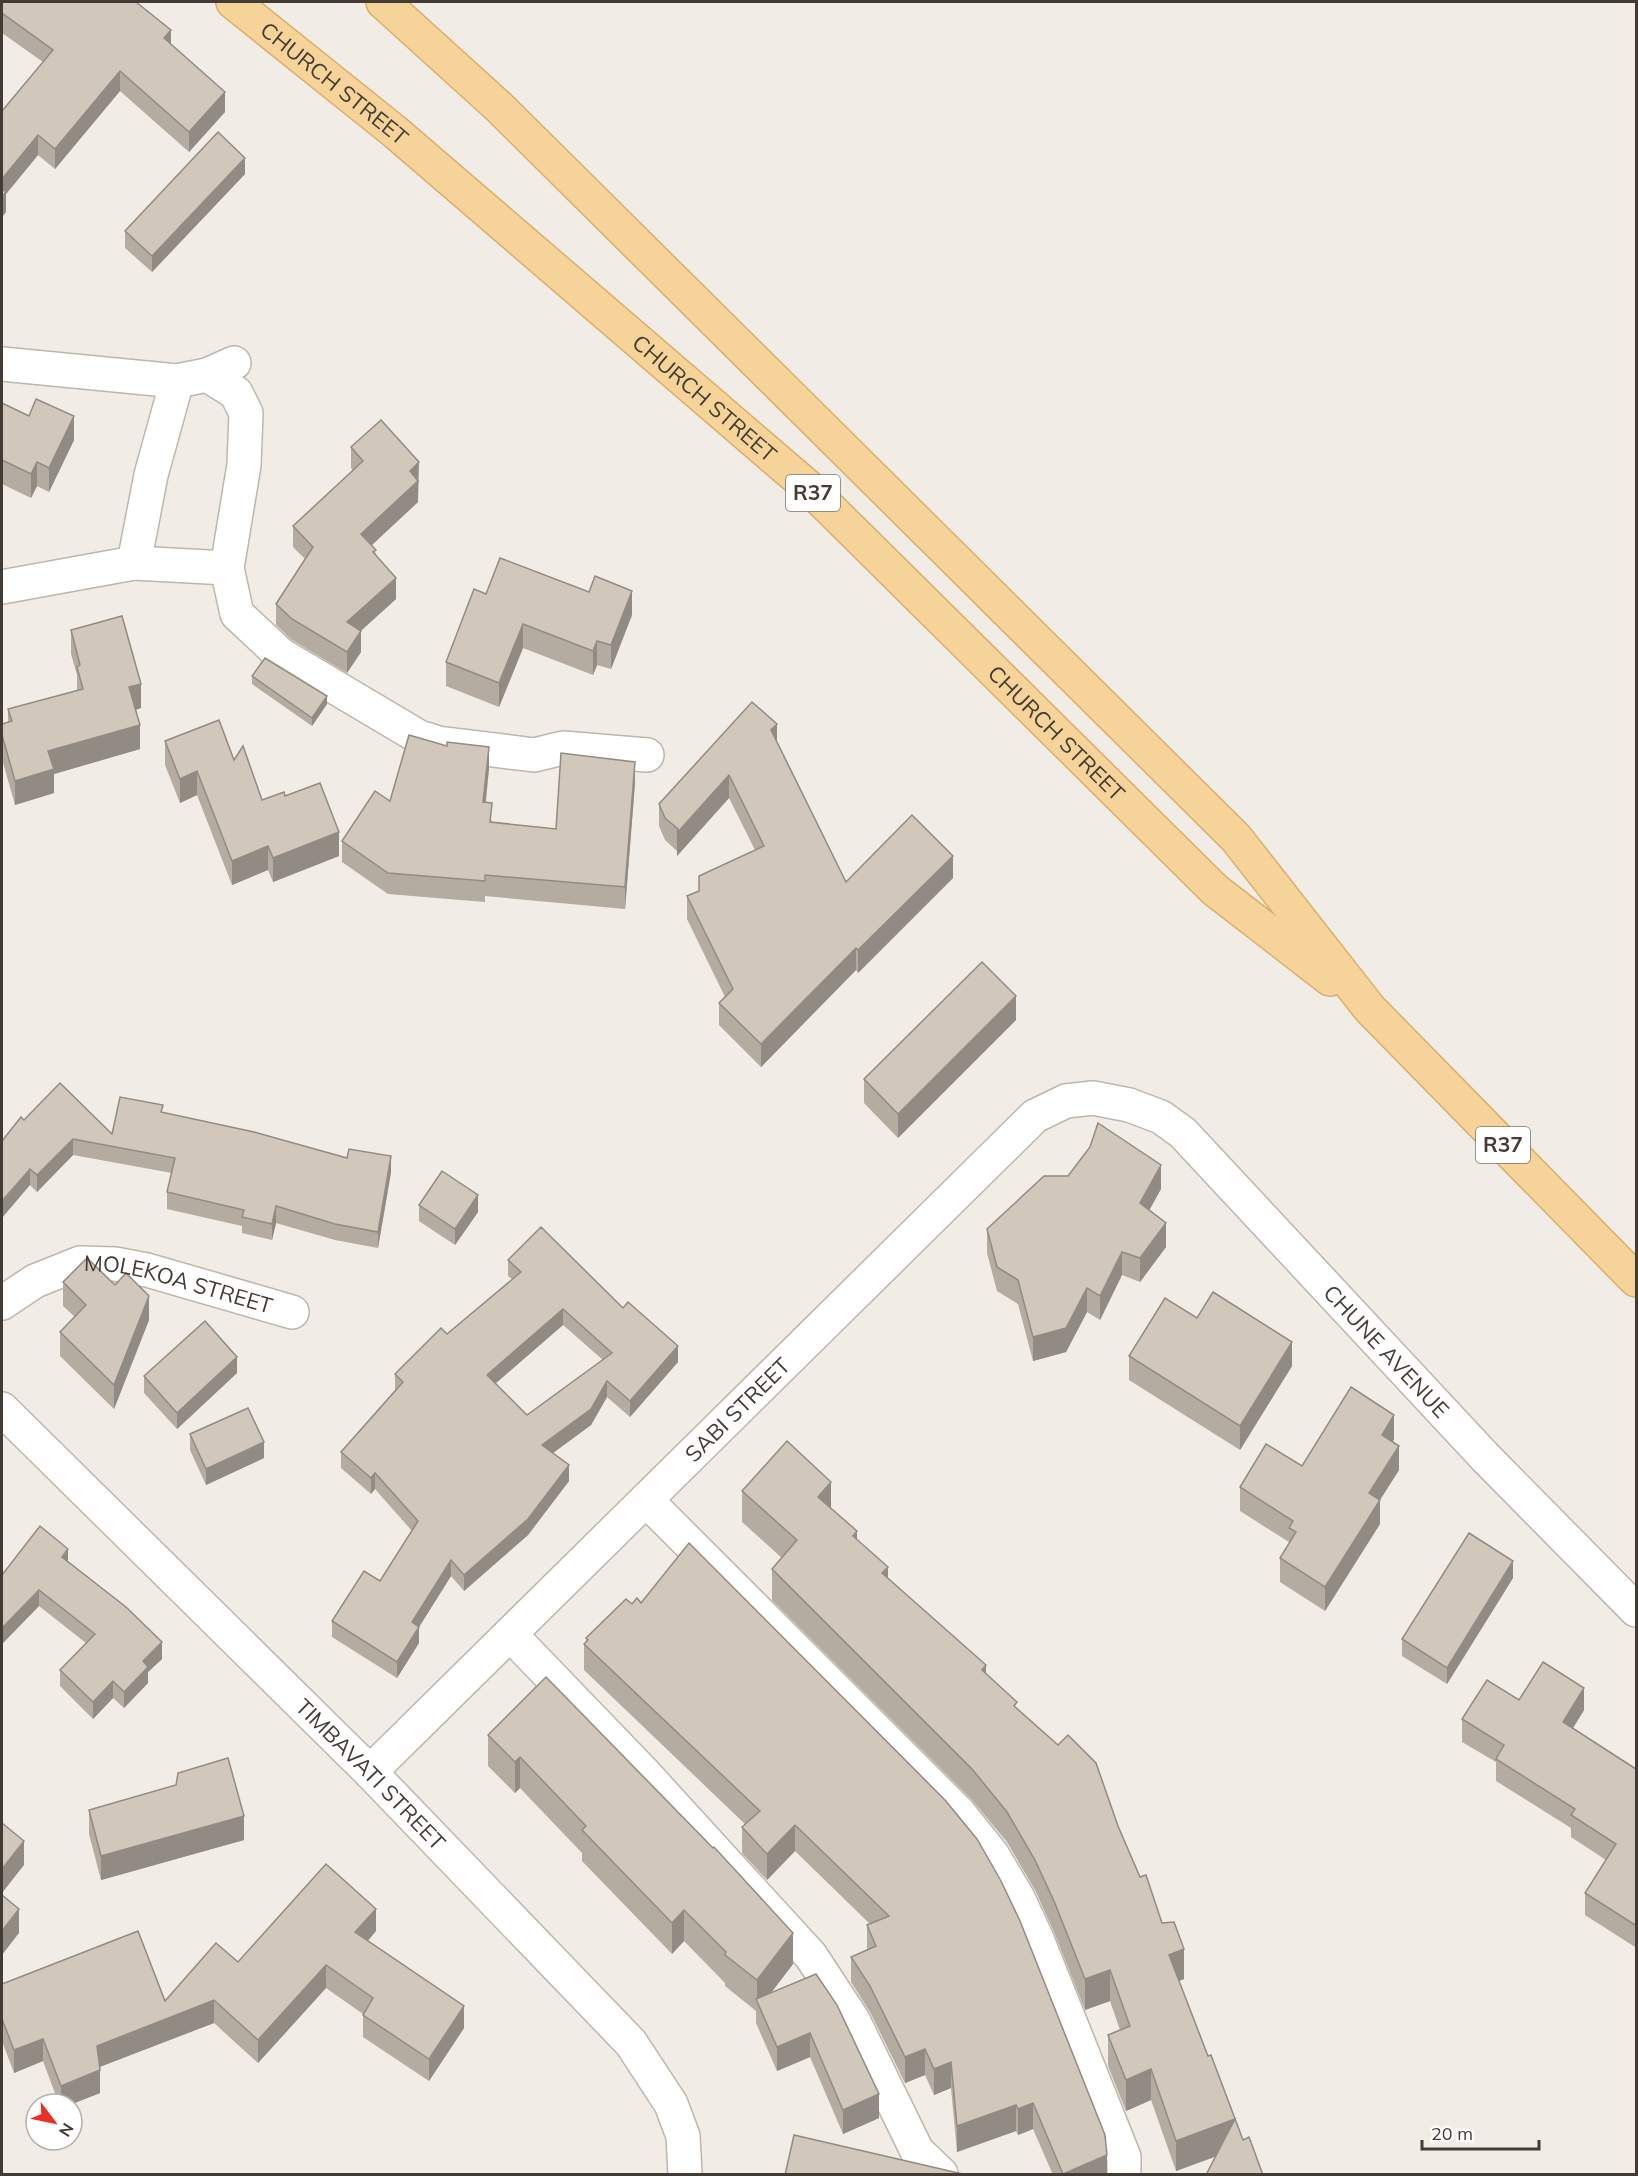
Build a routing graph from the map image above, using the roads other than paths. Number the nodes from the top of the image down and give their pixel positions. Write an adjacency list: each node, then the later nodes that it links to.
1 (232, 2): 9 (main road, CHURCH STREET / R37)
2 (383, 2): 9 (main road, CHURCH STREET / R37)
3 (2, 364): 4 (street)
4 (206, 373): 5 (street); 6 (street)
5 (134, 564): 6 (street); 7 (street)
6 (227, 567): 8 (street)
7 (2, 587)
8 (647, 755)
9 (1370, 1009): 11 (main road, CHURCH STREET / R37)
10 (1129, 1105): 15 (street, SABI STREET); 16 (street, CHUNE AVENUE)
11 (1636, 1280)
12 (2, 1303): 13 (street, MOLEKOA STREET)
13 (292, 1312)
14 (2, 1409): 18 (street, TIMBAVATI STREET)
15 (646, 1500): 17 (street, SABI STREET); 21 (street)
16 (1636, 1610)
17 (510, 1634): 18 (street, SABI STREET); 20 (street)
18 (370, 1772): 19 (street, TIMBAVATI STREET)
19 (685, 2175)
20 (941, 2175)
21 (1124, 2175)

